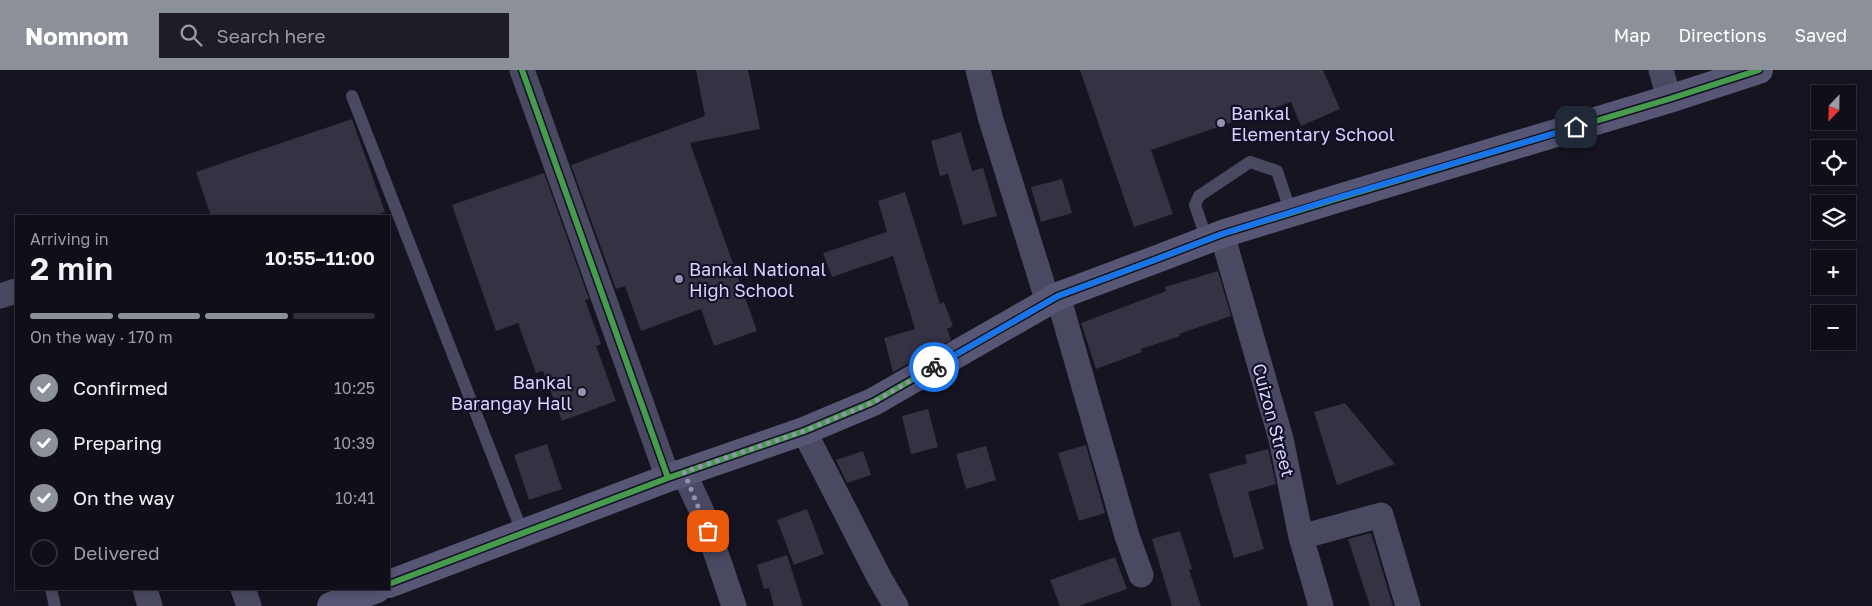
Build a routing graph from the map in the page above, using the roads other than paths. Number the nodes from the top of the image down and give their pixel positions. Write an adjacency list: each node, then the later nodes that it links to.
1 (522, 70): 13 (street)
2 (978, 70): 11 (street)
3 (1661, 70): 6 (street)
4 (1759, 70): 6 (street)
5 (352, 96): 14 (lane)
6 (1670, 99): 7 (street)
7 (1291, 213): 8 (street); 8 (lane)
8 (1215, 237): 11 (street); 15 (street, Cuizon Street)
9 (15, 291): 10 (street)
10 (0, 296)
11 (1053, 299): 12 (street); 16 (street)
12 (804, 431): 13 (street); 27 (street)
13 (676, 475): 14 (street); 26 (street)
14 (523, 534): 17 (street)
15 (1301, 537): 28 (street, Cuizon Street); 29 (street)
16 (1142, 576)
17 (390, 584)
18 (51, 590): 22 (lane)
19 (145, 590): 23 (street)
20 (243, 590): 24 (street)
21 (374, 590): 25 (street)
22 (55, 606)
23 (150, 606)
24 (249, 606)
25 (331, 606)
26 (734, 606)
27 (896, 606)
28 (1322, 606)
29 (1408, 606)

